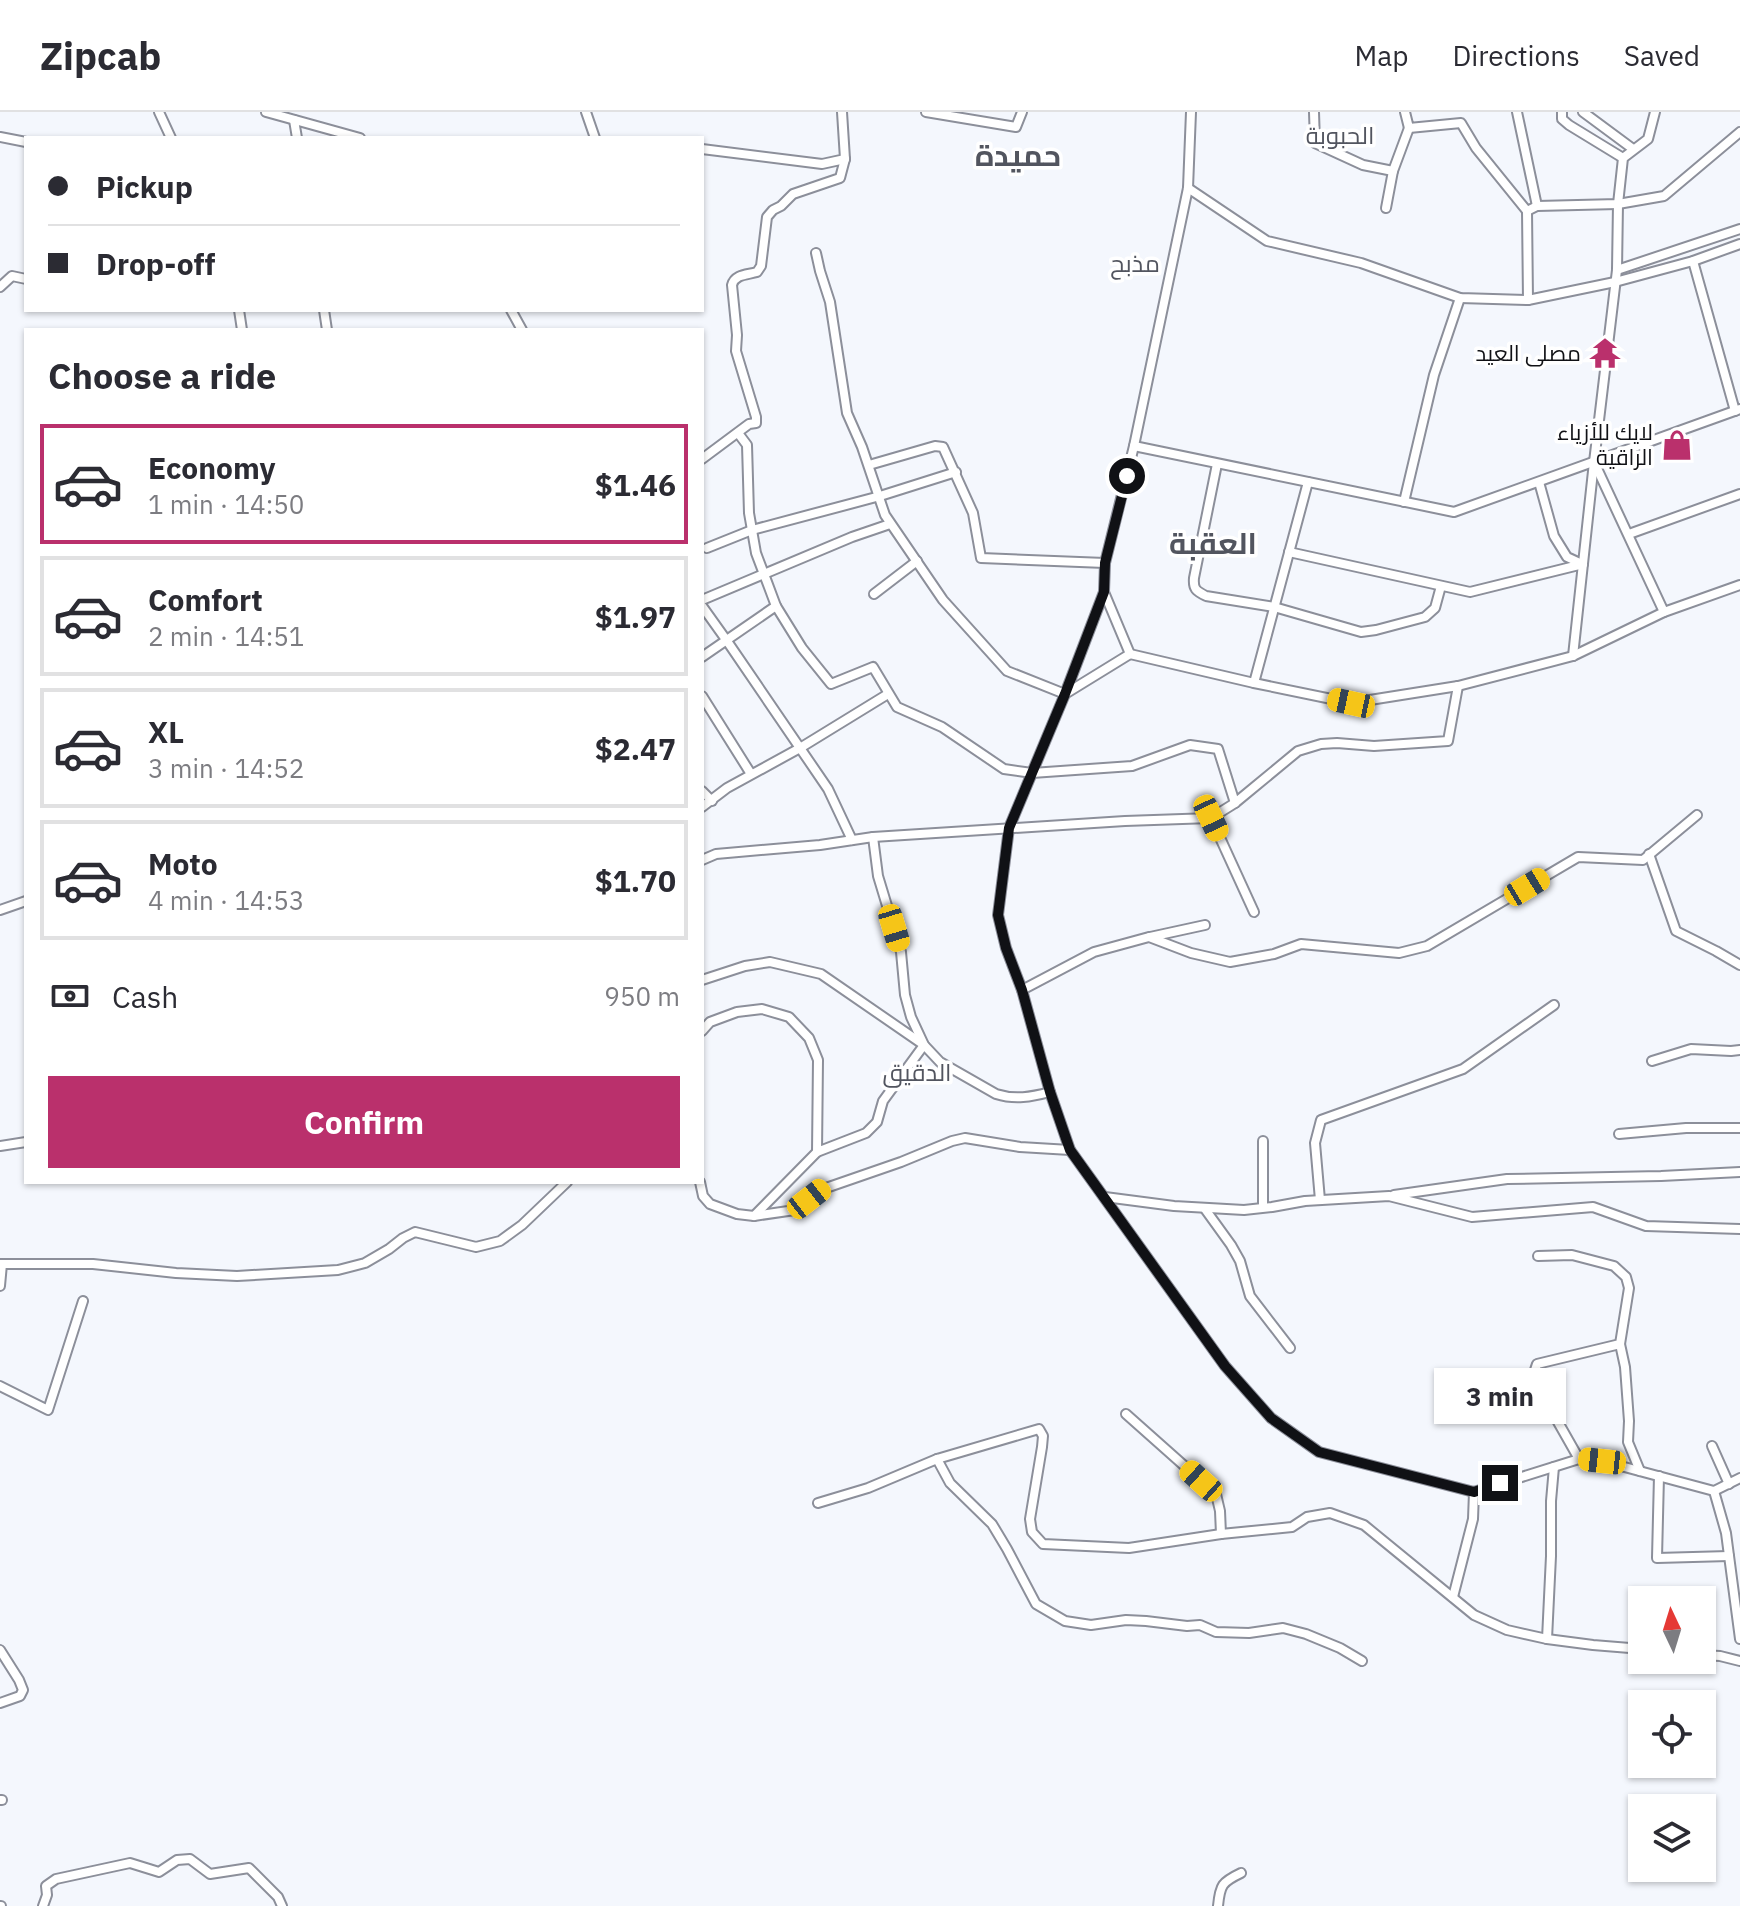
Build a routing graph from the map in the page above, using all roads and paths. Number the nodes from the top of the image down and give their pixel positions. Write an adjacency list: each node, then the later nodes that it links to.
1 (159, 112): 17 (street)
2 (266, 112): 14 (street)
3 (586, 112): 20 (street)
4 (842, 112): 26 (street)
5 (926, 112): 6 (street)
6 (1022, 112)
7 (1191, 112): 28 (street)
8 (1314, 112): 27 (street)
9 (1405, 112): 15 (street)
10 (1517, 112): 30 (street)
11 (1562, 112): 25 (street)
12 (1583, 112): 24 (street)
13 (1655, 112): 24 (street)
14 (294, 120): 18 (street); 19 (street)
15 (1409, 128): 27 (street); 32 (street)
16 (1740, 132): 29 (street)
17 (170, 136)
18 (297, 136)
19 (353, 136)
20 (594, 136)
21 (0, 137): 22 (street)
22 (24, 142)
23 (704, 149): 26 (street)
24 (1633, 149): 25 (street)
25 (1623, 158): 29 (street)
26 (845, 159): 44 (street)
27 (1393, 171): 31 (street)
28 (1188, 188): 41 (street); 45 (street)
29 (1618, 204): 30 (street); 37 (street)
30 (1537, 206): 32 (street)
31 (1386, 208)
32 (1527, 211): 42 (street)
33 (1740, 229): 37 (street)
34 (1740, 244): 36 (street)
35 (816, 253): 49 (street)
36 (1693, 261): 39 (street); 43 (street)
37 (1617, 270): 39 (street)
38 (24, 279): 40 (street)
39 (1615, 282): 42 (street); 47 (street)
40 (0, 287)
41 (1460, 298): 42 (street); 55 (street)
42 (1528, 300)
43 (1738, 410): 47 (street)
44 (738, 433): 46 (street); 57 (street)
45 (1134, 446): 48 (street); 62 (street)
46 (704, 458)
47 (1594, 462): 52 (street); 58 (street); 63 (street)
48 (1217, 464): 51 (street); 72 (street)
49 (869, 465): 50 (street); 54 (street)
50 (956, 472): 54 (street); 62 (street)
51 (1308, 482): 55 (street); 60 (street)
52 (1539, 482): 55 (street); 63 (street)
53 (1740, 494): 58 (street)
54 (880, 496): 56 (street); 57 (street)
55 (1404, 502)
56 (890, 524): 61 (street); 64 (street)
57 (752, 530): 59 (street); 64 (street)
58 (1629, 534): 73 (street)
59 (707, 548)
60 (1289, 552): 66 (street); 72 (street)
61 (917, 561): 68 (street); 81 (street)
62 (1105, 563): 67 (street)
63 (1583, 564): 66 (street); 77 (street)
64 (764, 575): 69 (street); 71 (street)
65 (1740, 585): 73 (street)
66 (1441, 586): 72 (street)
67 (1104, 592): 75 (street); 81 (street)
68 (874, 594)
69 (704, 602)
70 (704, 606): 74 (street)
71 (776, 606): 74 (street); 80 (street)
72 (1274, 607): 78 (street)
73 (1664, 612): 77 (street)
74 (727, 641): 76 (street); 83 (street)
75 (1130, 654): 78 (street); 81 (street)
76 (704, 656)
77 (1573, 656): 79 (street)
78 (1254, 683): 79 (street)
79 (1458, 686): 88 (street)
80 (888, 694): 83 (street); 84 (street)
81 (1065, 694): 84 (street)
82 (704, 699): 85 (street)
83 (800, 748): 85 (street); 94 (street)
84 (1032, 773): 88 (street); 92 (street)
85 (751, 774): 87 (street)
86 (704, 793): 87 (street)
87 (712, 801): 89 (street)
88 (1235, 803): 91 (street)
89 (704, 806)
90 (1697, 815): 95 (street)
91 (1211, 818): 92 (street); 99 (street)
92 (1009, 828): 93 (street); 104 (street)
93 (873, 837): 94 (street); 107 (street)
94 (852, 840): 96 (street)
95 (1649, 854): 101 (street); 102 (street)
96 (704, 859)
97 (24, 902): 98 (street)
98 (0, 910)
99 (1254, 912)
100 (1205, 925): 101 (street)
101 (1149, 937): 104 (street)
102 (1740, 965)
103 (704, 979): 107 (street)
104 (1022, 990): 110 (street)
105 (1554, 1005): 123 (street)
106 (704, 1029): 117 (street)
107 (924, 1045): 110 (street); 117 (street)
108 (1740, 1050): 109 (street)
109 (1652, 1061)
110 (1050, 1092): 116 (street)
111 (1740, 1128): 112 (street)
112 (1619, 1134)
113 (1263, 1141): 124 (street)
114 (24, 1142): 115 (street)
115 (0, 1146)
116 (1070, 1150): 122 (street); 126 (street)
117 (817, 1152): 126 (street)
118 (1740, 1172): 121 (street)
119 (565, 1184): 129 (street)
120 (700, 1184): 126 (street)
121 (1389, 1196): 123 (street); 127 (street)
122 (1105, 1197): 125 (street); 145 (street)
123 (1320, 1200): 124 (street)
124 (1263, 1207): 125 (street)
125 (1205, 1209): 133 (street)
126 (754, 1216)
127 (1740, 1229)
128 (1538, 1256): 132 (street)
129 (1, 1264): 130 (street)
130 (0, 1286)
131 (83, 1301): 134 (street)
132 (1620, 1344): 138 (street); 140 (street)
133 (1290, 1348)
134 (0, 1386)
135 (1126, 1414): 147 (street)
136 (1712, 1446): 143 (street)
137 (937, 1459): 146 (street); 147 (street); 155 (street)
138 (1579, 1459): 139 (street); 140 (street)
139 (1554, 1467): 145 (street); 150 (street)
140 (1640, 1471): 141 (street)
141 (1659, 1476): 144 (street); 148 (street)
142 (1740, 1478): 143 (street)
143 (1729, 1484): 144 (street)
144 (1714, 1491): 148 (street)
145 (1474, 1492): 149 (street)
146 (818, 1503)
147 (1221, 1534): 149 (street)
148 (1729, 1556): 151 (street)
149 (1453, 1597): 150 (street)
150 (1547, 1639): 152 (street)
151 (1740, 1639)
152 (1628, 1648)
153 (0, 1650): 157 (street)
154 (1716, 1656): 156 (street)
155 (1362, 1661)
156 (1740, 1661)
157 (0, 1703)
158 (1241, 1873): 161 (street)
159 (43, 1906): 160 (street)
160 (282, 1906)
161 (1218, 1906)

